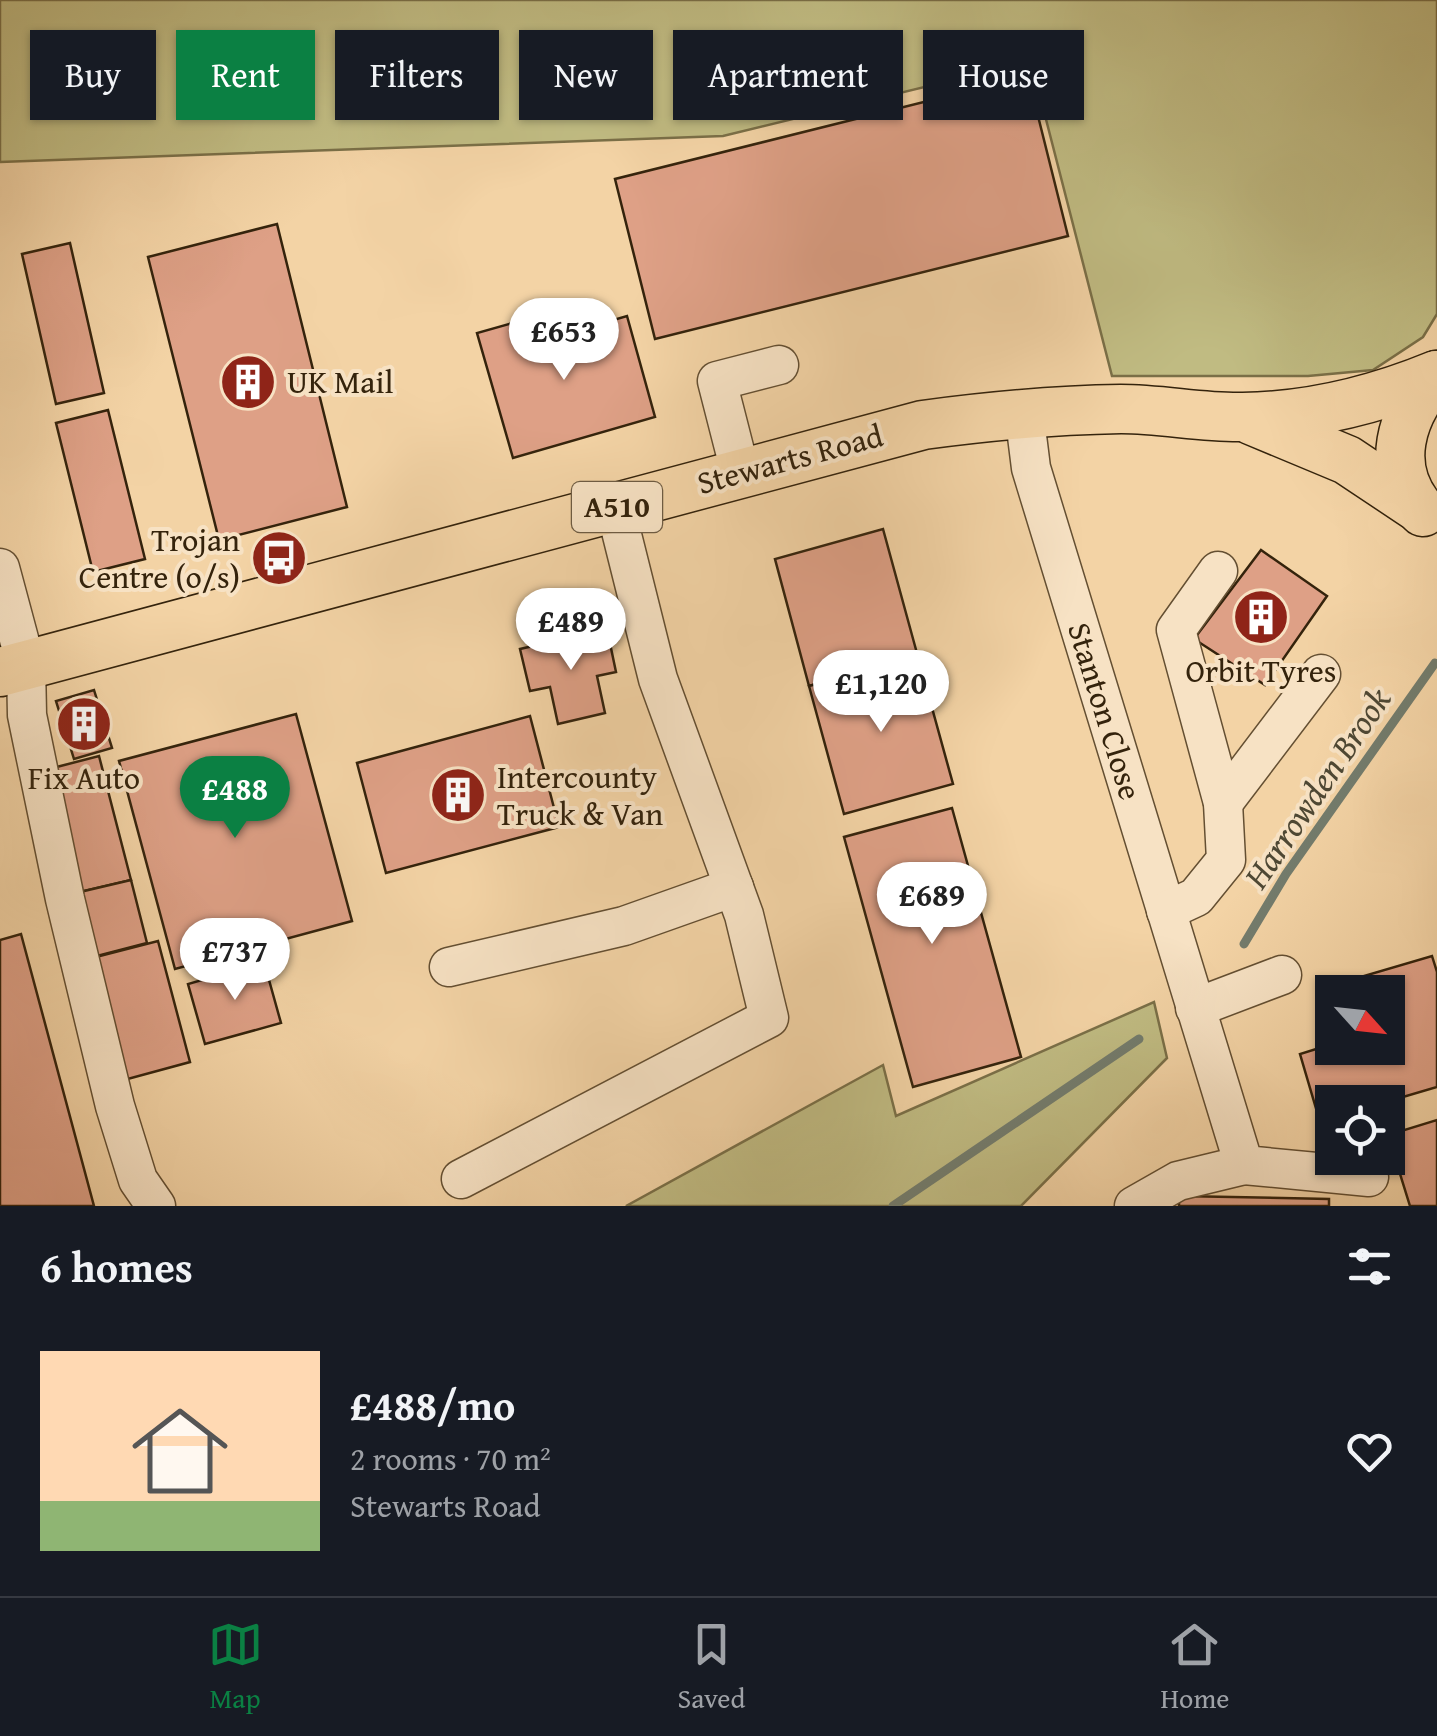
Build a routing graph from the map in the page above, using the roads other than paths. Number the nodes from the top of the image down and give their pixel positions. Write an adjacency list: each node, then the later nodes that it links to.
1 (779, 365): 5 (street)
2 (1437, 375): 4 (main road, Stewarts Road / A510); 7 (main road)
3 (1024, 412): 4 (main road, Stewarts Road / A510); 5 (main road, Stewarts Road / A510); 14 (street, Stanton Close)
4 (1243, 417): 7 (main road, Stewarts Road / A510)
5 (740, 471): 6 (main road, Stewarts Road / A510)
6 (615, 507): 10 (main road, Stewarts Road / A510); 13 (street)
7 (1428, 516)
8 (0, 568): 10 (street)
9 (1218, 571): 12 (street)
10 (13, 669): 21 (street)
11 (1321, 674): 12 (street)
12 (1223, 803): 14 (street)
13 (734, 887): 15 (street); 20 (street)
14 (1166, 910): 17 (street, Stanton Close)
15 (449, 967)
16 (1282, 975): 17 (street)
17 (1195, 1008): 18 (street, Stanton Close)
18 (1244, 1165): 19 (street); 22 (street)
19 (1369, 1177)
20 (461, 1179)
21 (156, 1206)
22 (1134, 1206)

